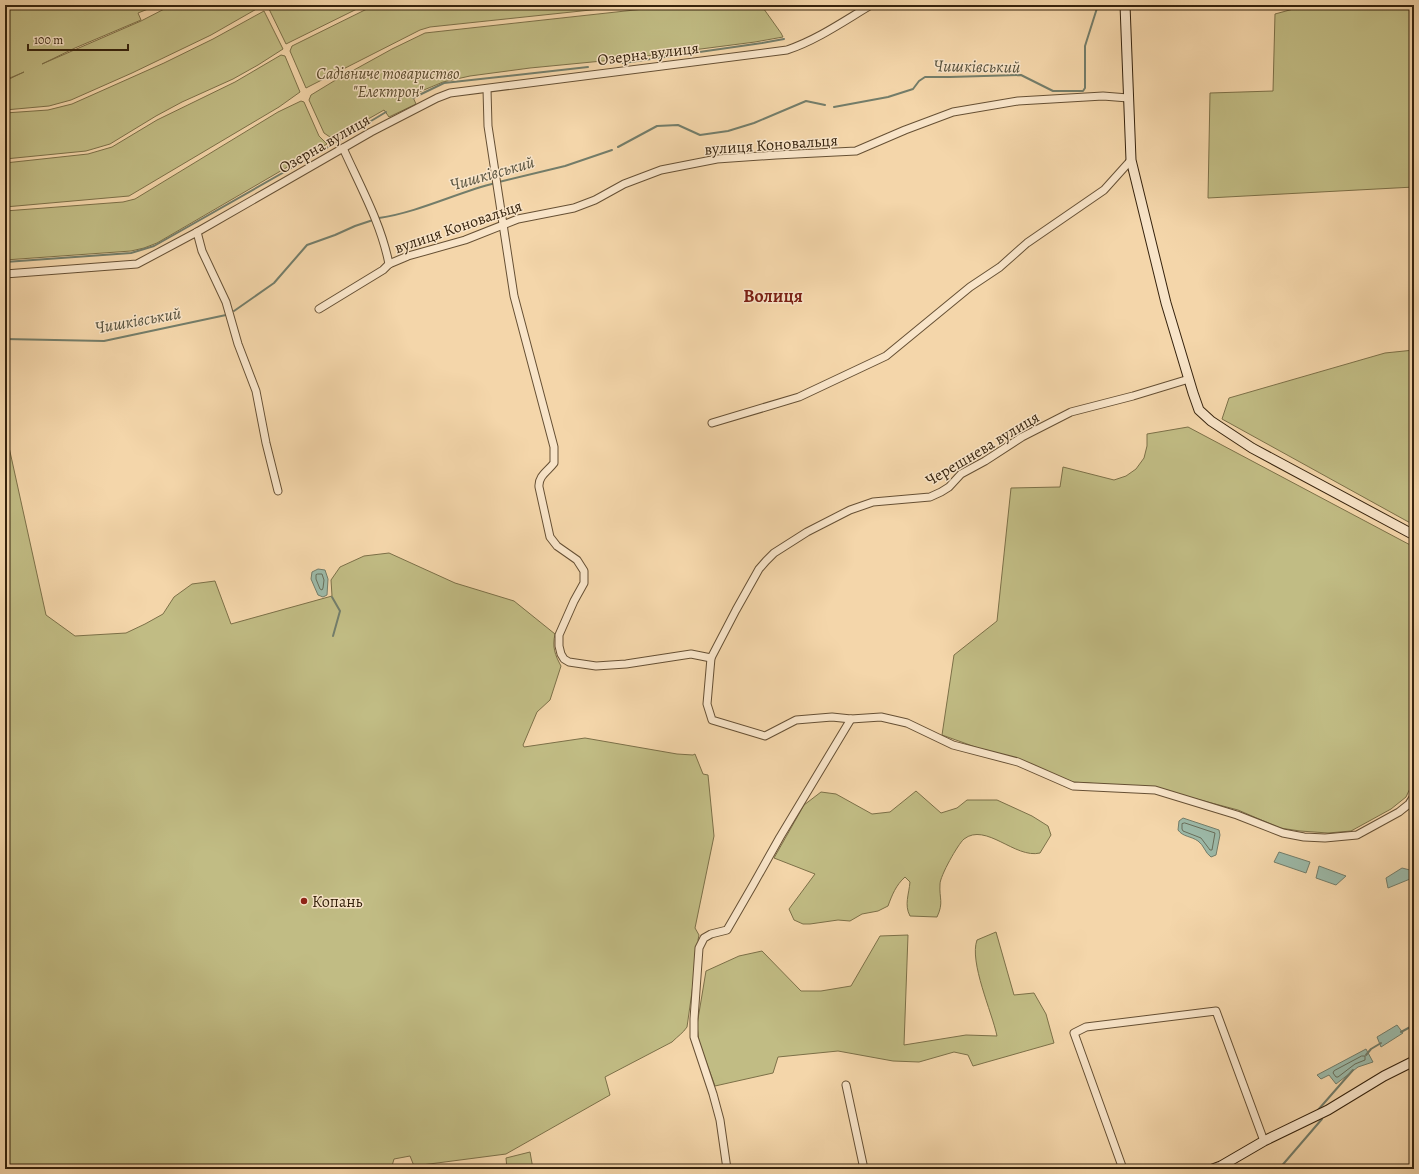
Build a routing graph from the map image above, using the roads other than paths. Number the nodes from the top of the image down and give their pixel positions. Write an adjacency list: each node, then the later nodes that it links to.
1 (871, 5): 3 (street, Озерна вулиця)
2 (1126, 5): 4 (street)
3 (487, 89): 5 (street, Озерна вулиця); 7 (street)
4 (1128, 98): 6 (street); 7 (street, вулиця Коновальця)
5 (343, 148): 8 (street, Озерна вулиця); 9 (street)
6 (1131, 160): 12 (street); 13 (street)
7 (502, 224): 9 (street, вулиця Коновальця); 16 (street)
8 (197, 232): 10 (street, Озерна вулиця); 14 (street)
9 (389, 264): 11 (street, вулиця Коновальця)
10 (5, 274)
11 (319, 309)
12 (1189, 379): 15 (street); 16 (street, Черешнева вулиця)
13 (712, 423)
14 (278, 491)
15 (1414, 535)
16 (711, 658): 17 (street, Черешнева вулиця)
17 (851, 719): 18 (street); 22 (street)
18 (1414, 796)
19 (1414, 1061): 21 (street)
20 (846, 1085): 23 (street)
21 (1264, 1140): 24 (street); 25 (street)
22 (727, 1169)
23 (864, 1169)
24 (1123, 1169)
25 (1213, 1169)

